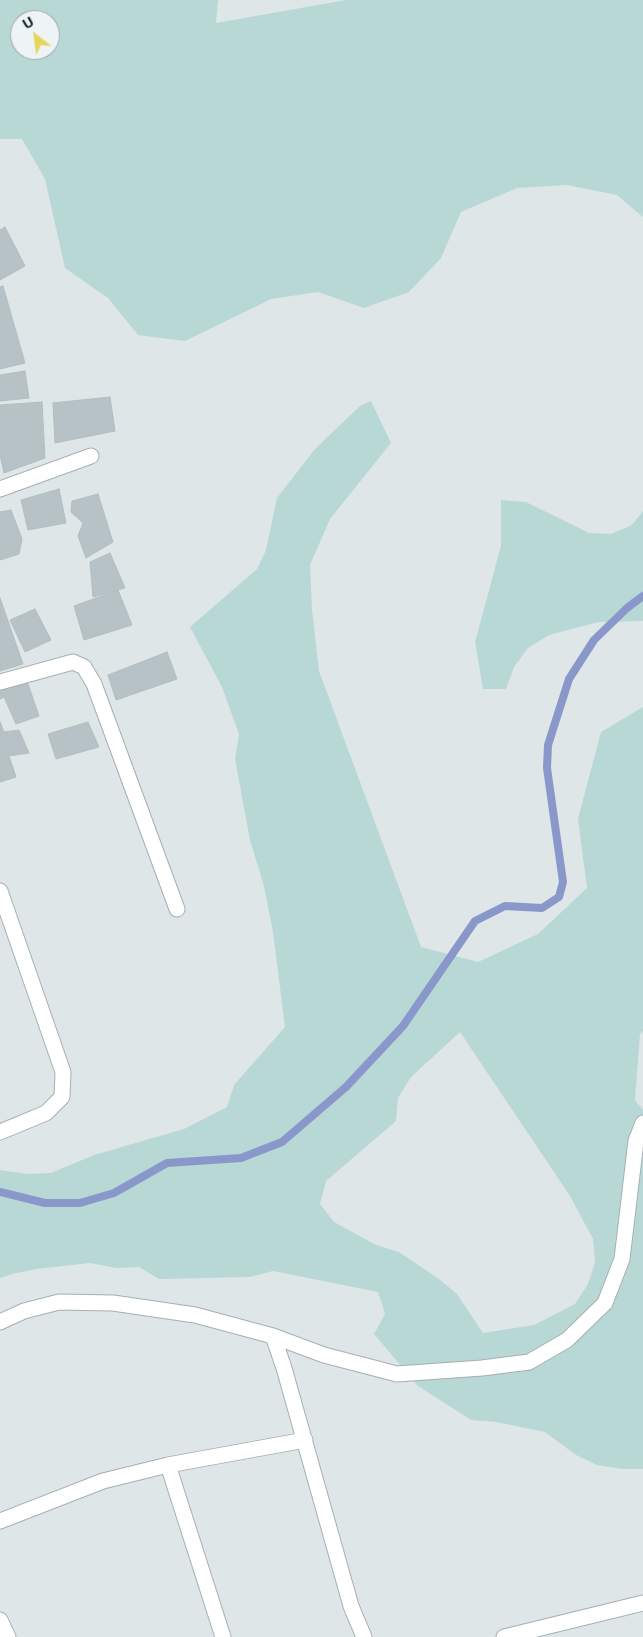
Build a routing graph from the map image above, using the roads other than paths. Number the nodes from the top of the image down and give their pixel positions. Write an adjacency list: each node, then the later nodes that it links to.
1 (91, 456): 2 (street)
2 (0, 489)
3 (0, 682): 5 (street)
4 (0, 891): 7 (street)
5 (177, 909)
6 (643, 1123): 9 (street)
7 (0, 1132)
8 (0, 1322): 9 (street)
9 (273, 1336): 10 (street)
10 (305, 1440): 11 (street); 17 (street)
11 (168, 1465): 12 (street); 16 (street)
12 (0, 1521)
13 (643, 1603): 18 (street)
14 (0, 1620): 15 (street)
15 (8, 1637)
16 (223, 1637)
17 (364, 1637)
18 (504, 1637)

